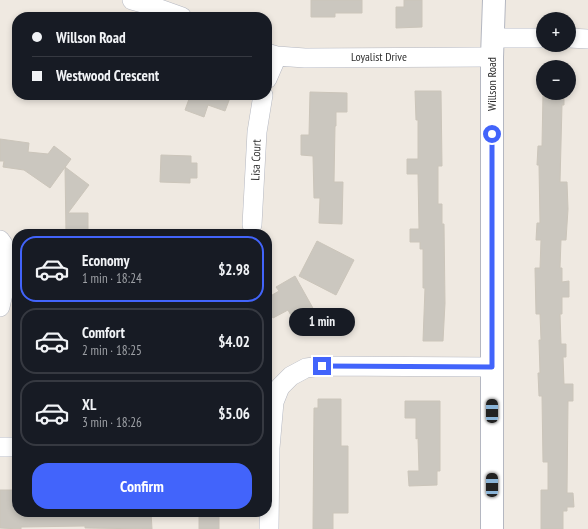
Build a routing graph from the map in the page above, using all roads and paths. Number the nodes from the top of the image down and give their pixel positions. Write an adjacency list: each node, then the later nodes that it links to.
1 (132, 0): 3 (street)
2 (494, 0): 7 (street, Willson Road)
3 (173, 9)
4 (576, 38): 6 (street)
5 (536, 39): 7 (street, Loyalist Drive)
6 (588, 39)
7 (493, 48): 8 (street, Loyalist Drive); 13 (street, Willson Road)
8 (272, 55)
9 (262, 100): 10 (street, Lisa Court)
10 (252, 225)
11 (0, 240): 12 (street)
12 (0, 307)
13 (492, 367): 14 (street); 19 (street, Willson Road)
14 (272, 420)
15 (0, 447): 16 (street)
16 (12, 447)
17 (269, 517): 18 (street)
18 (269, 529)
19 (492, 529)

